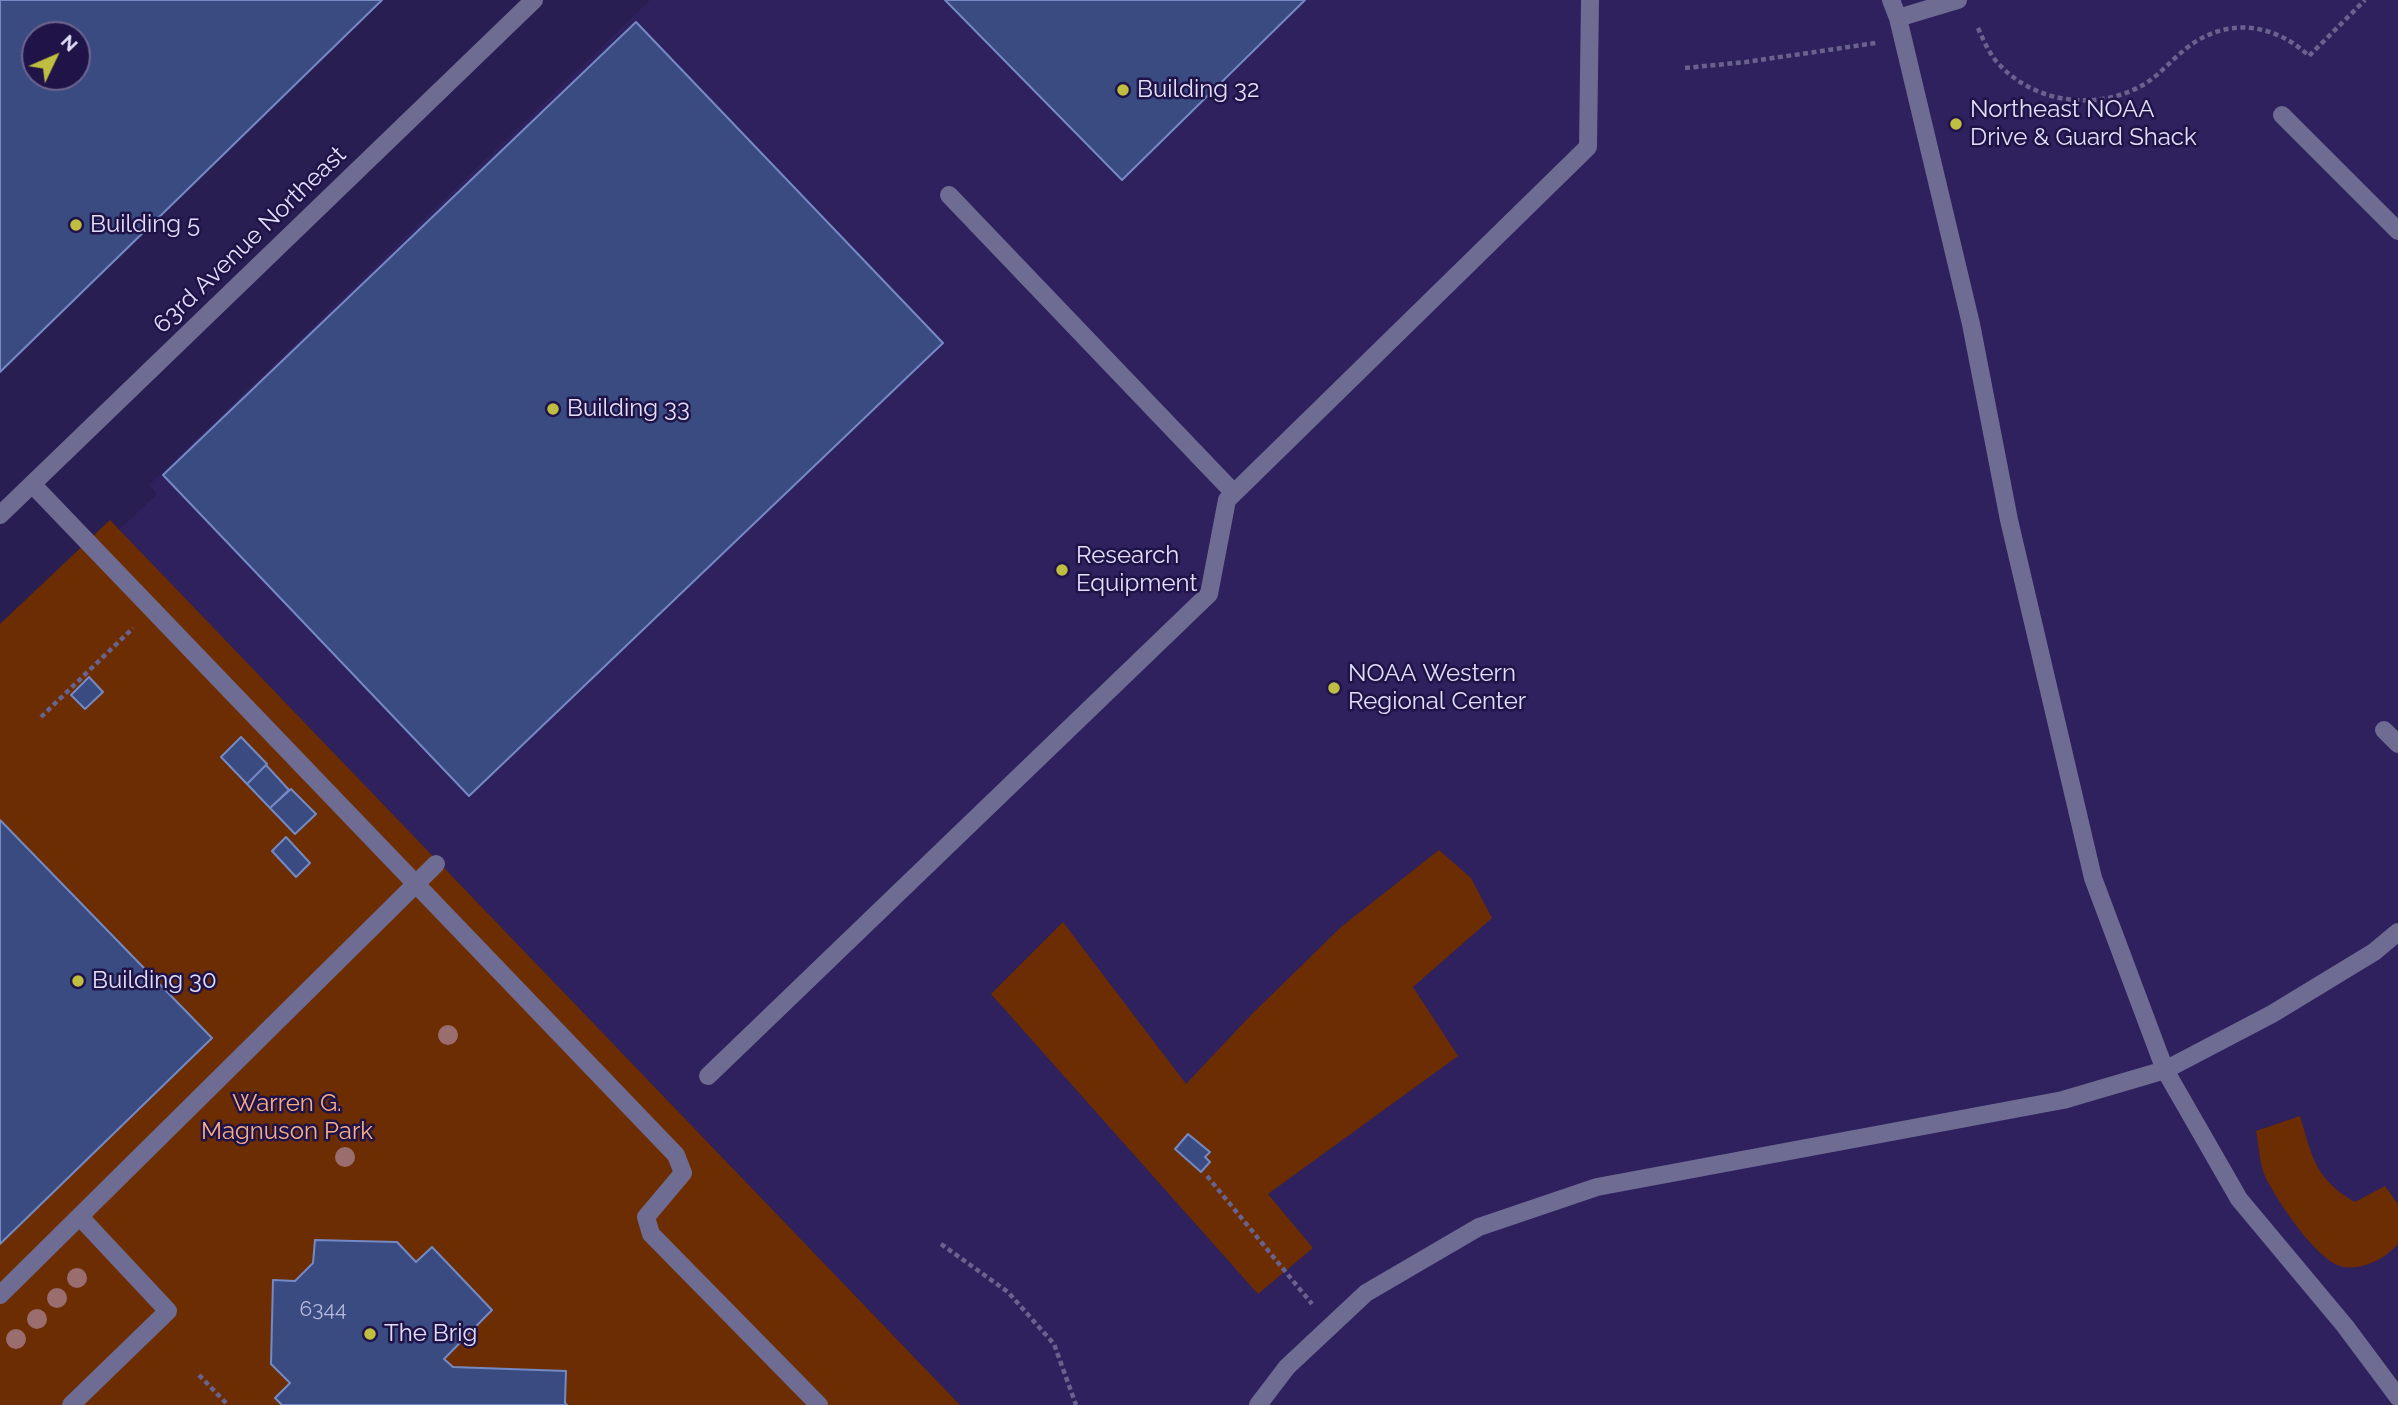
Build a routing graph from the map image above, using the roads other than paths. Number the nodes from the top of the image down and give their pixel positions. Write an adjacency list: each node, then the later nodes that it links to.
1 (534, 0): 9 (street, 63rd Avenue Northeast)
2 (1590, 0): 10 (street)
3 (1891, 0): 5 (street)
4 (1958, 0): 5 (street)
5 (1898, 18): 17 (street)
6 (2282, 115): 8 (street)
7 (949, 195): 10 (street)
8 (2398, 231)
9 (32, 484): 11 (street, 63rd Avenue Northeast); 15 (street)
10 (1234, 493): 18 (street)
11 (0, 515)
12 (2384, 730): 13 (street)
13 (2398, 744)
14 (436, 864): 15 (street)
15 (417, 884): 19 (street); 23 (street)
16 (2398, 932): 17 (street)
17 (2165, 1070): 21 (street); 24 (street)
18 (708, 1076)
19 (80, 1217): 20 (street); 22 (street)
20 (0, 1295)
21 (2398, 1397)
22 (72, 1405)
23 (819, 1405)
24 (1258, 1405)

